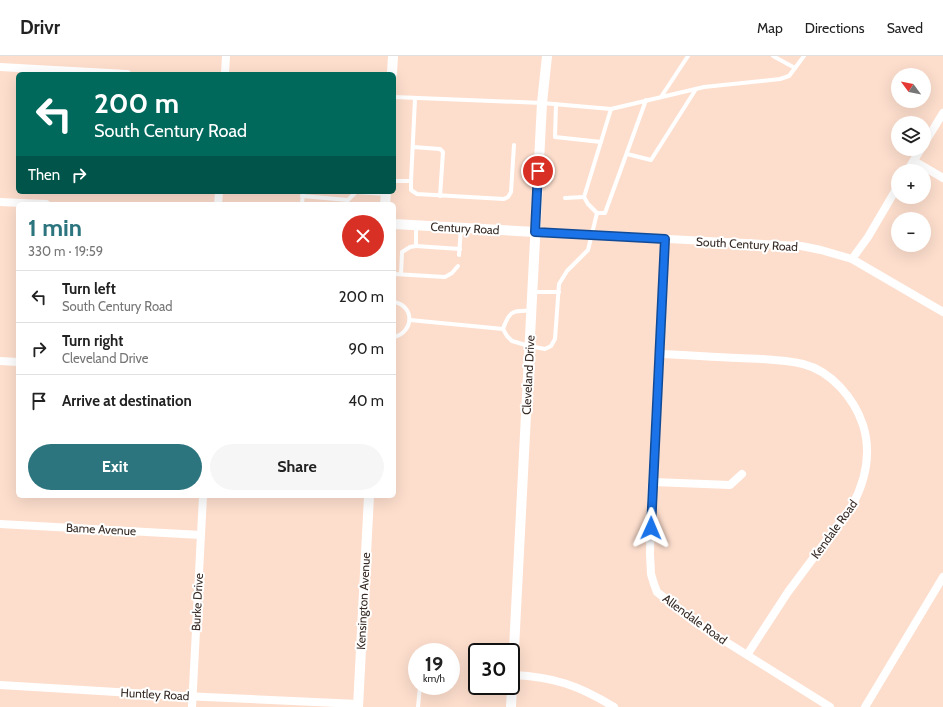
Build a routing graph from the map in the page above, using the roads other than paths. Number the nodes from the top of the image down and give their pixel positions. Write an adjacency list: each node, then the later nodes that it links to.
1 (226, 56): 10 (street)
2 (393, 56): 11 (street)
3 (547, 56): 17 (street, Cleveland Drive)
4 (688, 56): 14 (lane)
5 (774, 56): 8 (lane)
6 (804, 56): 8 (lane)
7 (0, 67): 9 (street)
8 (795, 68): 12 (lane)
9 (91, 72)
10 (225, 72)
11 (392, 72)
12 (696, 89): 14 (lane); 25 (lane)
13 (396, 97): 15 (lane)
14 (661, 97): 16 (lane)
15 (415, 98): 17 (lane); 24 (lane)
16 (646, 100): 19 (lane); 25 (lane)
17 (542, 103): 18 (lane); 47 (street, Cleveland Drive)
18 (556, 104): 19 (lane); 22 (lane)
19 (611, 109): 22 (lane)
20 (943, 113): 21 (street)
21 (931, 133)
22 (601, 142): 37 (lane)
23 (514, 145): 35 (lane)
24 (413, 147): 31 (lane); 35 (lane)
25 (627, 154): 43 (lane)
26 (917, 156): 27 (street)
27 (914, 161): 28 (street); 29 (street)
28 (912, 164)
29 (943, 178)
30 (396, 181): 31 (lane)
31 (411, 181): 35 (lane)
32 (303, 194): 41 (lane)
33 (354, 194): 41 (lane)
34 (368, 194): 36 (lane)
35 (440, 196)
36 (385, 197)
37 (584, 197): 38 (lane); 43 (lane)
38 (565, 198)
39 (891, 198): 53 (street)
40 (0, 202): 42 (street)
41 (347, 202)
42 (16, 203)
43 (597, 213): 48 (lane)
44 (396, 224): 45 (street, Century Road)
45 (416, 225): 46 (street, Century Road); 50 (lane)
46 (461, 228): 47 (street, Century Road); 51 (lane)
47 (535, 232): 48 (street, South Century Road); 57 (street, Cleveland Drive)
48 (593, 235): 49 (street, South Century Road); 58 (lane)
49 (665, 239): 53 (street, South Century Road); 66 (street, Allendale Road)
50 (416, 246): 51 (lane); 56 (lane)
51 (460, 249): 52 (lane)
52 (460, 255)
53 (852, 259): 61 (street, South Century Road)
54 (458, 266): 56 (lane)
55 (396, 274): 56 (lane)
56 (401, 274)
57 (532, 292): 58 (lane); 60 (street, Cleveland Drive)
58 (559, 292): 65 (lane)
59 (396, 302): 62 (lane)
60 (531, 311): 63 (lane); 65 (street, Cleveland Drive)
61 (943, 312)
62 (410, 320): 63 (lane); 64 (lane)
63 (502, 329): 65 (lane)
64 (396, 336)
65 (529, 346): 76 (street, Cleveland Drive)
66 (660, 354): 70 (street, Allendale Road); 77 (street, Kendale Road)
67 (0, 361): 68 (street)
68 (16, 362)
69 (742, 474): 70 (street)
70 (652, 482): 77 (street, Allendale Road)
71 (203, 498): 74 (street, Burke Drive)
72 (369, 498): 83 (street, Kensington Avenue)
73 (0, 524): 74 (street, Bame Avenue)
74 (201, 535): 82 (street, Burke Drive)
75 (943, 577): 89 (street)
76 (515, 643)
77 (747, 655): 88 (street, Allendale Road)
78 (520, 675): 87 (street)
79 (0, 685): 82 (street, Huntley Road)
80 (419, 695): 85 (lane)
81 (512, 695): 86 (street, Cleveland Drive)
82 (192, 696): 83 (street, Huntley Road); 84 (street, Burke Drive)
83 (358, 705)
84 (192, 707)
85 (418, 707)
86 (511, 707)
87 (614, 707)
88 (830, 707)
89 (865, 707)

